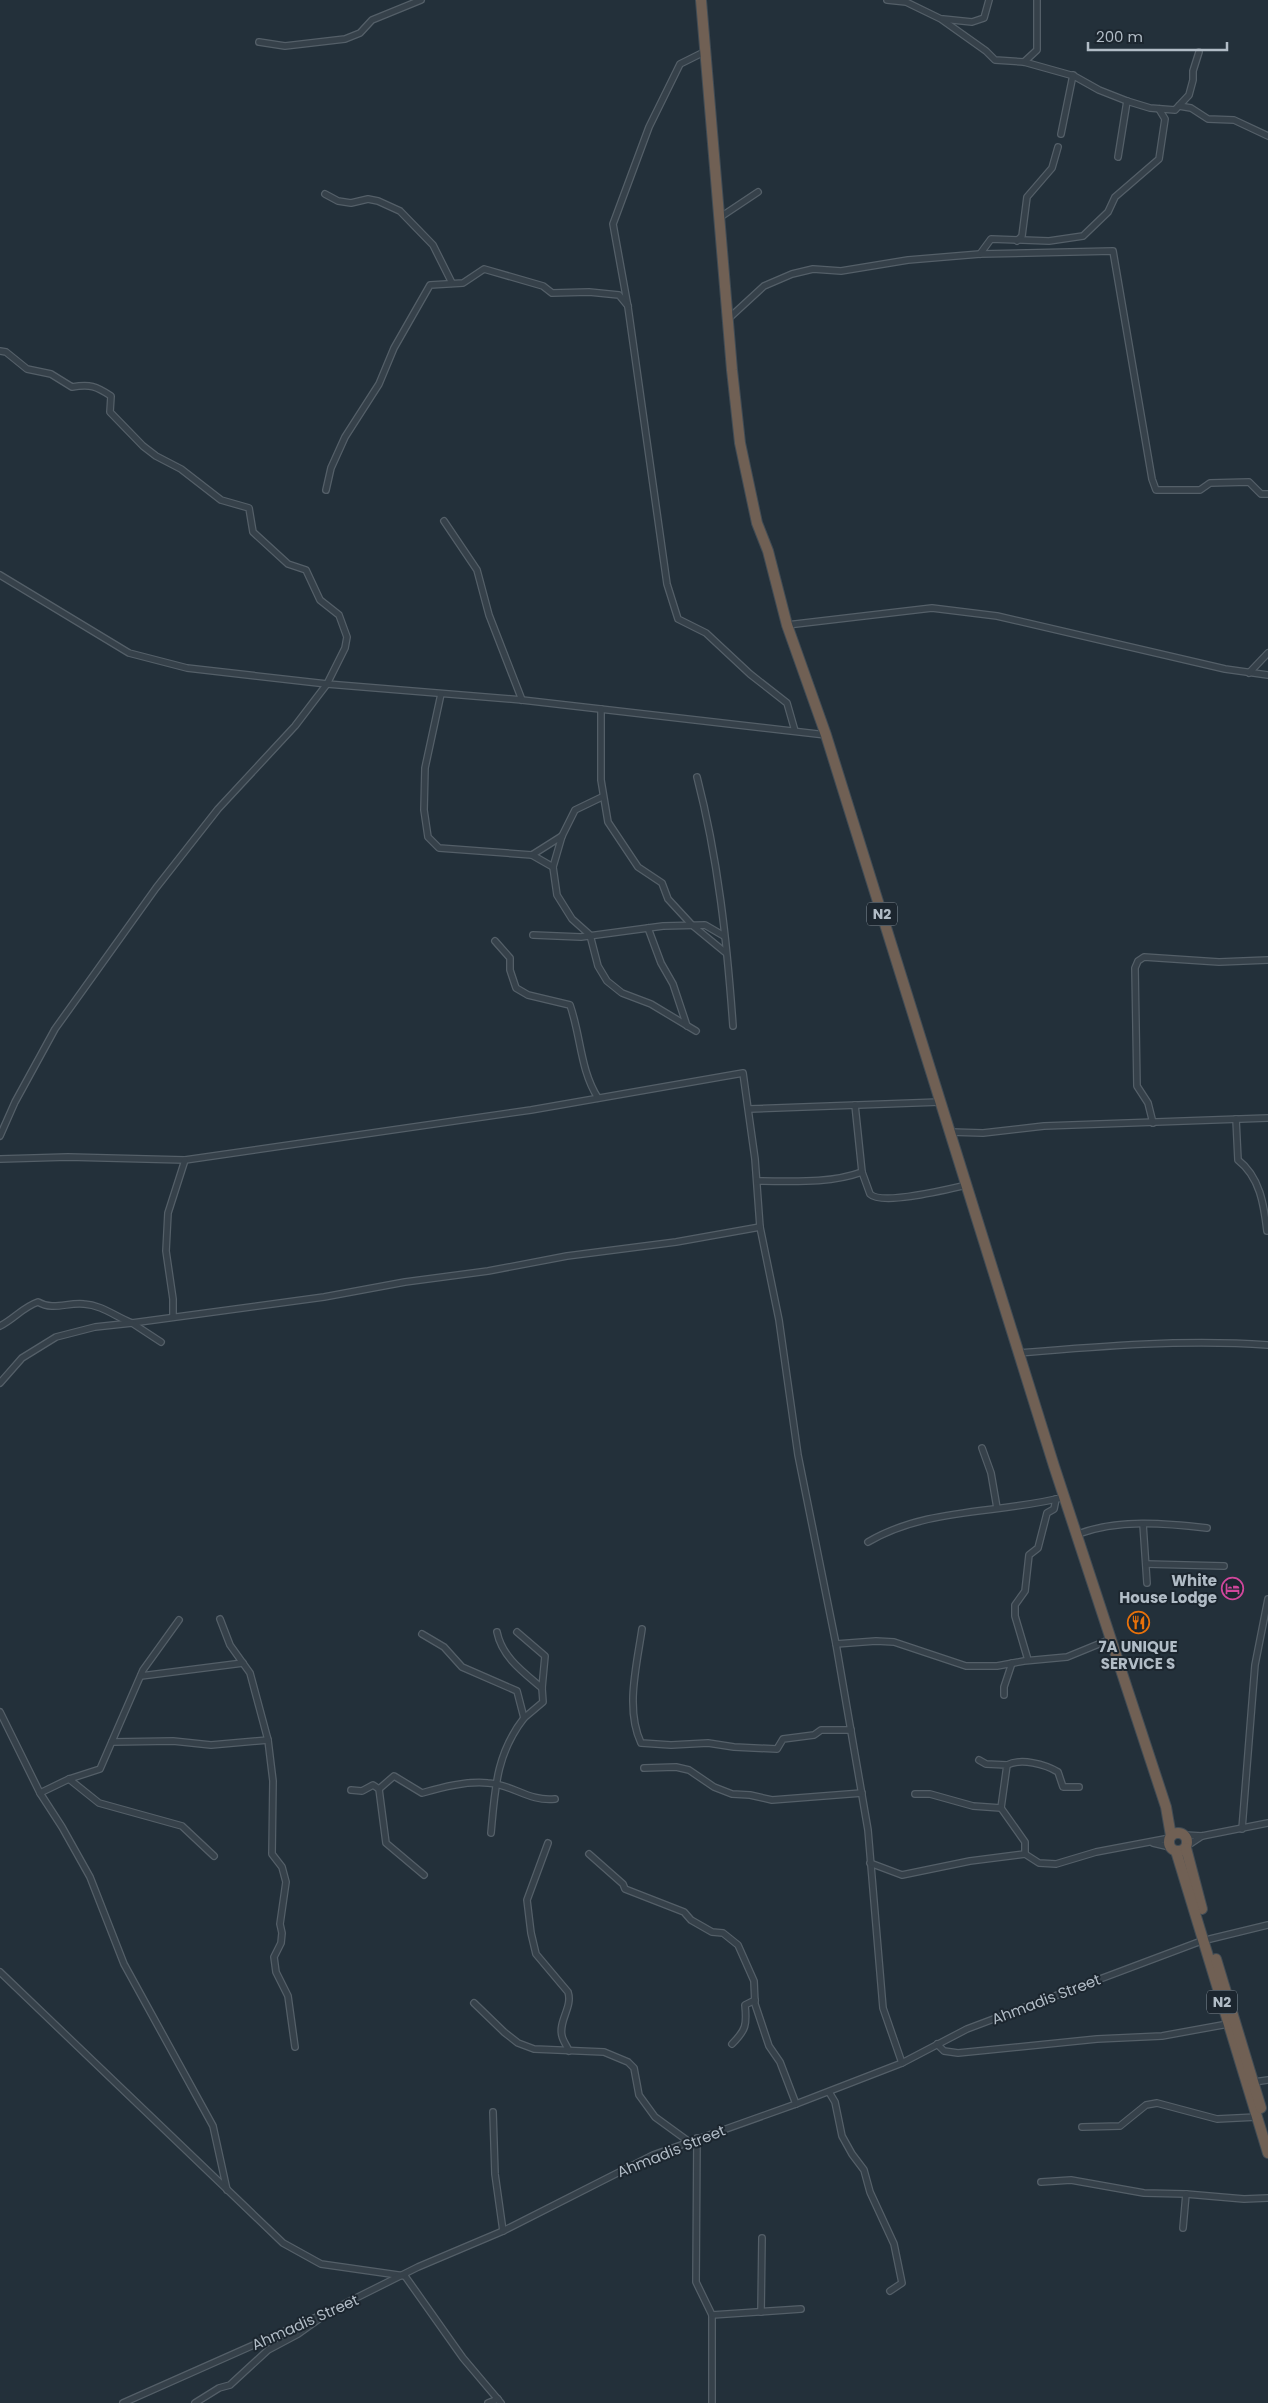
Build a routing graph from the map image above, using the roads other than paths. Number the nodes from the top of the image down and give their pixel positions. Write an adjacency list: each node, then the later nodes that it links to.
1 (421, 0): 7 (street)
2 (701, 0): 8 (highway, N2)
3 (887, 0): 6 (street)
4 (989, 0): 6 (street)
5 (1036, 0): 10 (street)
6 (941, 19): 10 (street)
7 (259, 42)
8 (704, 52): 21 (highway, N2); 25 (street)
9 (1199, 52): 13 (street)
10 (1024, 62): 11 (street)
11 (1073, 75): 12 (street); 15 (street)
12 (1127, 101): 14 (street); 18 (street)
13 (1179, 106): 14 (street); 16 (street)
14 (1159, 109): 22 (street)
15 (1061, 134)
16 (1268, 136)
17 (1058, 147): 22 (street)
18 (1118, 157)
19 (758, 192): 21 (street)
20 (325, 194): 24 (street)
21 (719, 218): 26 (highway, N2)
22 (1016, 241): 23 (street)
23 (980, 254): 26 (street); 29 (street)
24 (452, 283): 25 (street); 28 (street)
25 (628, 306): 40 (street)
26 (727, 320): 32 (highway, N2)
27 (0, 351): 36 (street)
28 (326, 490)
29 (1268, 494)
30 (444, 521): 38 (street)
31 (0, 575): 36 (street)
32 (787, 625): 34 (street); 41 (highway, N2)
33 (1268, 653): 34 (street)
34 (1249, 673): 35 (street)
35 (1268, 675)
36 (327, 684): 37 (street); 66 (street)
37 (441, 694): 38 (street); 45 (street)
38 (522, 700): 39 (street)
39 (601, 709): 40 (street); 43 (street)
40 (795, 731): 41 (street)
41 (826, 735): 59 (highway, N2)
42 (697, 777): 51 (street)
43 (602, 797): 44 (street); 47 (street)
44 (562, 836): 45 (street); 46 (street)
45 (532, 855): 46 (street)
46 (553, 867): 50 (street)
47 (692, 925): 48 (street); 51 (street); 53 (street)
48 (648, 928): 50 (street); 55 (street)
49 (534, 935): 50 (street)
50 (590, 936): 55 (street)
51 (724, 936): 53 (street)
52 (494, 941): 58 (street)
53 (726, 953): 56 (street)
54 (1268, 960): 64 (street)
55 (688, 1026): 57 (street)
56 (732, 1026)
57 (696, 1031)
58 (598, 1098): 61 (street); 68 (street)
59 (940, 1102): 60 (street); 65 (highway, N2)
60 (855, 1105): 61 (street); 69 (street)
61 (749, 1109): 70 (street)
62 (1268, 1118): 63 (street)
63 (1236, 1119): 64 (street); 72 (street)
64 (1153, 1123): 65 (street)
65 (950, 1132): 71 (highway, N2)
66 (0, 1136)
67 (0, 1159): 68 (street)
68 (185, 1160): 75 (street)
69 (862, 1172): 70 (street); 71 (street)
70 (757, 1181): 73 (street)
71 (967, 1185): 80 (highway, N2)
72 (1266, 1205): 74 (street)
73 (760, 1227): 75 (street); 100 (street)
74 (1267, 1231)
75 (172, 1316): 76 (street)
76 (132, 1323): 77 (street); 78 (street); 81 (street)
77 (0, 1326)
78 (161, 1342)
79 (1268, 1345): 80 (street)
80 (1019, 1353): 83 (highway, N2)
81 (0, 1383)
82 (982, 1448): 84 (street)
83 (1060, 1498): 84 (street); 87 (highway, N2); 101 (street)
84 (997, 1508): 88 (street)
85 (1144, 1524): 86 (street); 87 (street); 89 (street)
86 (1206, 1528)
87 (1078, 1534): 99 (highway, N2)
88 (868, 1542)
89 (1146, 1564): 90 (street); 91 (street)
90 (1224, 1566)
91 (1146, 1583)
92 (1268, 1598): 126 (street)
93 (220, 1619): 102 (street)
94 (179, 1620): 104 (street)
95 (642, 1629): 109 (street)
96 (497, 1632): 105 (street)
97 (517, 1632): 105 (street)
98 (422, 1634): 108 (street)
99 (1111, 1639): 101 (street); 129 (highway, N2)
100 (836, 1644): 103 (street); 109 (street)
101 (1028, 1660): 103 (street)
102 (243, 1663): 104 (street); 110 (street)
103 (1012, 1663): 106 (street)
104 (141, 1676): 111 (street)
105 (542, 1688): 108 (street)
106 (1004, 1695)
107 (0, 1712): 120 (street)
108 (524, 1718): 116 (street)
109 (851, 1730): 121 (street)
110 (268, 1740): 111 (street); 145 (street)
111 (112, 1742): 115 (street)
112 (979, 1760): 113 (street)
113 (1007, 1765): 117 (street); 124 (street)
114 (644, 1768): 121 (street)
115 (69, 1779): 120 (street); 134 (street)
116 (496, 1785): 118 (street); 123 (street); 127 (street)
117 (1079, 1787)
118 (379, 1789): 119 (street); 136 (street)
119 (352, 1790)
120 (40, 1793): 160 (street)
121 (862, 1793): 135 (street)
122 (915, 1794): 124 (street)
123 (555, 1799)
124 (1001, 1808): 133 (street)
125 (1268, 1823): 126 (street)
126 (1242, 1829): 128 (street)
127 (490, 1833)
128 (1202, 1836): 129 (street); 129 (street)
129 (1178, 1842): 131 (street); 131 (street); 138 (highway, N2)
130 (548, 1843): 146 (street)
131 (1150, 1843): 133 (street)
132 (589, 1854): 140 (street)
133 (1026, 1854): 135 (street)
134 (214, 1856)
135 (870, 1863): 147 (street)
136 (424, 1875)
137 (1268, 1925): 138 (street, Ahmadis Street)
138 (1207, 1939): 142 (highway, N2); 144 (street, Ahmadis Street); 149 (highway, N2)
139 (0, 1972): 160 (street)
140 (755, 2000): 143 (street); 151 (street)
141 (474, 2002): 146 (street)
142 (1228, 2024): 144 (street); 153 (highway, N2)
143 (732, 2044)
144 (937, 2044): 147 (street, Ahmadis Street)
145 (295, 2047)
146 (569, 2051): 157 (street)
147 (902, 2063): 150 (street, Ahmadis Street)
148 (1268, 2080): 149 (street)
149 (1254, 2082): 155 (highway, N2)
150 (829, 2092): 151 (street, Ahmadis Street); 167 (street)
151 (796, 2104): 156 (street, Ahmadis Street)
152 (493, 2112): 164 (street)
153 (1257, 2117): 154 (street); 158 (highway, N2)
154 (1082, 2127)
155 (1268, 2130)
156 (696, 2138): 157 (street, Ahmadis Street); 171 (street)
157 (688, 2141): 164 (street, Ahmadis Street)
158 (1268, 2154)
159 (1041, 2182): 161 (street)
160 (227, 2190): 166 (street)
161 (1186, 2194): 162 (street); 163 (street)
162 (1268, 2198)
163 (1183, 2228)
164 (503, 2231): 166 (street, Ahmadis Street)
165 (762, 2238): 170 (street)
166 (405, 2276): 169 (street, Ahmadis Street); 172 (street)
167 (890, 2291)
168 (802, 2309): 170 (street)
169 (328, 2312): 173 (street, Ahmadis Street); 174 (street)
170 (762, 2312): 171 (street)
171 (712, 2315): 176 (street)
172 (500, 2401): 175 (street)
173 (123, 2403)
174 (195, 2403)
175 (488, 2403)
176 (712, 2403)

